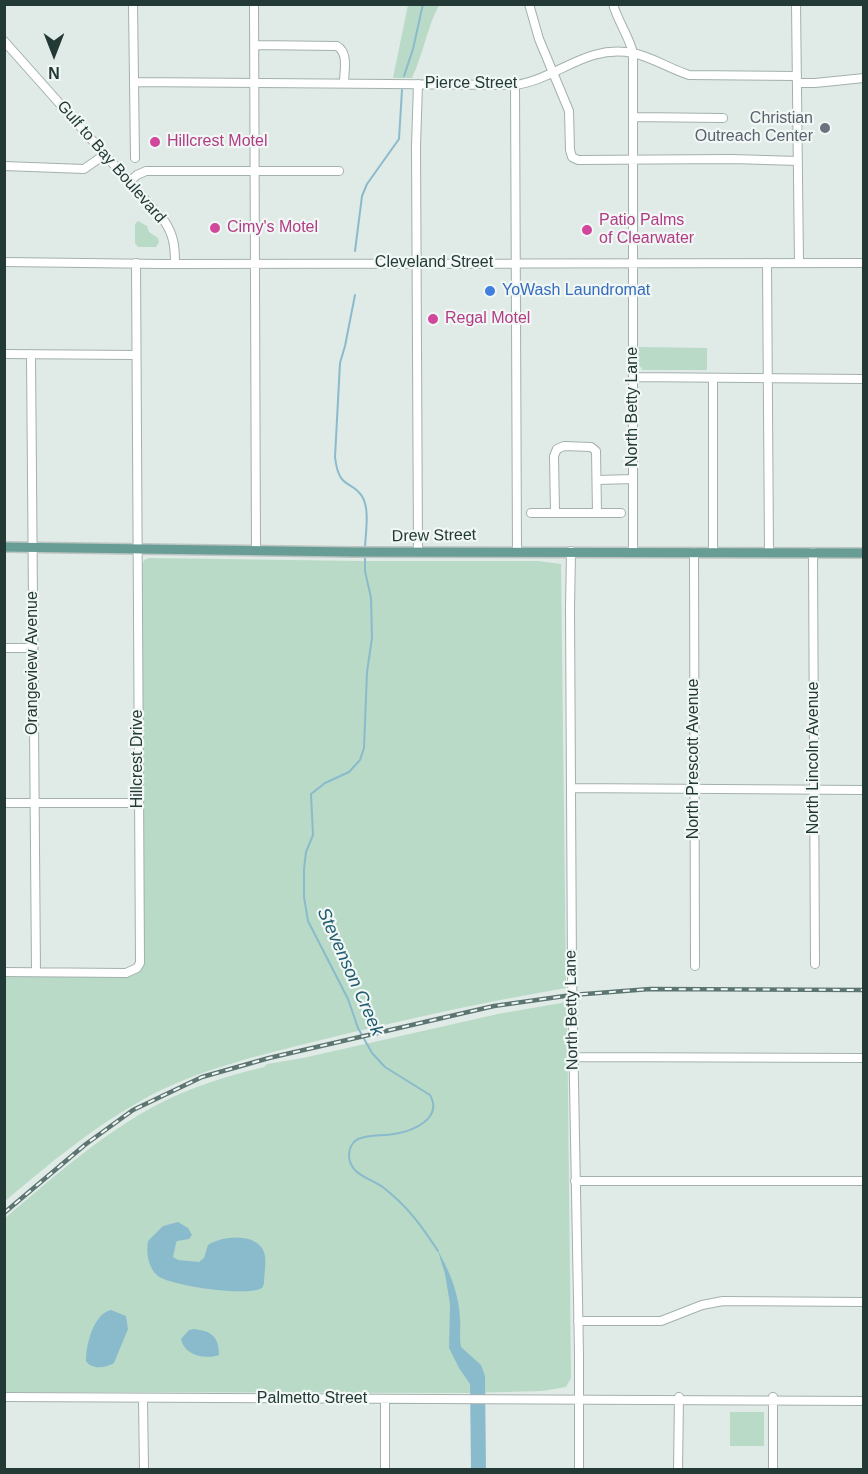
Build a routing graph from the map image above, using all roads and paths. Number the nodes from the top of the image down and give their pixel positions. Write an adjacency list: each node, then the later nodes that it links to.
1 (133, 4): 12 (street)
2 (254, 4): 7 (street)
3 (529, 4): 9 (street)
4 (613, 4): 8 (street)
5 (796, 4): 11 (street)
6 (4, 41): 19 (street, Gulf to Bay Boulevard)
7 (254, 45): 13 (street); 14 (street)
8 (633, 53): 9 (street, Pierce Street); 11 (street, Pierce Street); 17 (street, North Betty Lane)
9 (553, 72): 16 (street, Pierce Street); 21 (street)
10 (862, 77): 11 (street, Pierce Street)
11 (797, 80): 22 (street)
12 (134, 82): 13 (street, Pierce Street); 20 (street)
13 (254, 83): 14 (street, Pierce Street); 24 (street)
14 (344, 83): 15 (street, Pierce Street)
15 (414, 84): 16 (street, Pierce Street); 31 (street)
16 (515, 85): 32 (street)
17 (633, 117): 18 (street); 21 (street, North Betty Lane)
18 (723, 118)
19 (104, 155): 23 (street); 26 (street, Gulf to Bay Boulevard)
20 (135, 158)
21 (633, 159): 22 (street); 33 (street, North Betty Lane)
22 (798, 161): 35 (street)
23 (4, 166)
24 (255, 171): 25 (street); 26 (street); 30 (street)
25 (339, 171)
26 (129, 182): 36 (street, Gulf to Bay Boulevard)
27 (4, 262): 29 (street, Cleveland Street)
28 (864, 262): 35 (street, Cleveland Street)
29 (135, 263): 36 (street, Cleveland Street); 39 (street, Hillcrest Drive)
30 (255, 263): 31 (street, Cleveland Street); 36 (street, Cleveland Street); 53 (street)
31 (417, 263): 32 (street, Cleveland Street); 54 (street)
32 (516, 263): 33 (street, Cleveland Street); 55 (street)
33 (633, 263): 34 (street, Cleveland Street); 40 (street, North Betty Lane)
34 (767, 263): 35 (street, Cleveland Street); 42 (street)
35 (800, 263)
36 (175, 264)
37 (4, 354): 38 (street)
38 (31, 354): 39 (street); 51 (street, Orangeview Avenue)
39 (136, 355): 52 (street, Hillcrest Drive)
40 (633, 377): 41 (street); 44 (street, North Betty Lane)
41 (713, 378): 42 (street); 59 (street)
42 (768, 378): 43 (street); 60 (street)
43 (864, 379)
44 (633, 479): 45 (street); 57 (street, North Betty Lane)
45 (597, 480): 47 (street); 48 (street)
46 (531, 513): 47 (street)
47 (555, 513): 48 (street)
48 (597, 513): 49 (street)
49 (621, 513)
50 (4, 547): 51 (main road, Drew Street)
51 (32, 548): 52 (main road, Drew Street); 64 (street, Orangeview Avenue)
52 (137, 549): 53 (main road, Drew Street); 70 (street, Hillcrest Drive)
53 (256, 551): 54 (main road, Drew Street)
54 (418, 551): 55 (main road, Drew Street)
55 (518, 551): 56 (main road, Drew Street)
56 (571, 551): 57 (main road, Drew Street); 65 (street, North Betty Lane)
57 (633, 552): 58 (main road, Drew Street)
58 (693, 552): 59 (main road, Drew Street); 66 (street, North Prescott Avenue)
59 (713, 552): 60 (main road, Drew Street)
60 (769, 552): 61 (main road, Drew Street)
61 (813, 552): 62 (main road, Drew Street); 67 (street, North Lincoln Avenue)
62 (864, 553)
63 (4, 648): 64 (street)
64 (33, 648): 69 (street, Orangeview Avenue)
65 (571, 788): 66 (street); 76 (street, North Betty Lane)
66 (695, 789): 67 (street); 73 (street, North Prescott Avenue)
67 (815, 790): 68 (street); 72 (street, North Lincoln Avenue)
68 (864, 790)
69 (34, 803): 70 (street); 71 (street); 75 (street, Orangeview Avenue)
70 (139, 803): 75 (street, Hillcrest Drive)
71 (4, 804)
72 (816, 964)
73 (695, 966)
74 (4, 972): 75 (street)
75 (36, 972)
76 (573, 1057): 77 (street); 78 (street, North Betty Lane)
77 (864, 1058)
78 (575, 1181): 79 (street); 81 (street, North Betty Lane)
79 (864, 1181)
80 (864, 1302): 81 (street)
81 (578, 1321): 85 (street, North Betty Lane)
82 (864, 1396): 87 (street, Palmetto Street)
83 (4, 1397): 84 (street, Palmetto Street)
84 (143, 1398): 88 (street, Palmetto Street); 90 (street)
85 (579, 1398): 86 (street, Palmetto Street); 88 (street, Palmetto Street); 92 (street, North Betty Lane)
86 (679, 1398): 87 (street, Palmetto Street); 93 (street)
87 (773, 1398): 89 (street, Palmetto Street); 94 (street)
88 (385, 1399): 91 (street)
89 (864, 1401)
90 (144, 1470)
91 (385, 1470)
92 (579, 1470)
93 (678, 1470)
94 (773, 1470)

